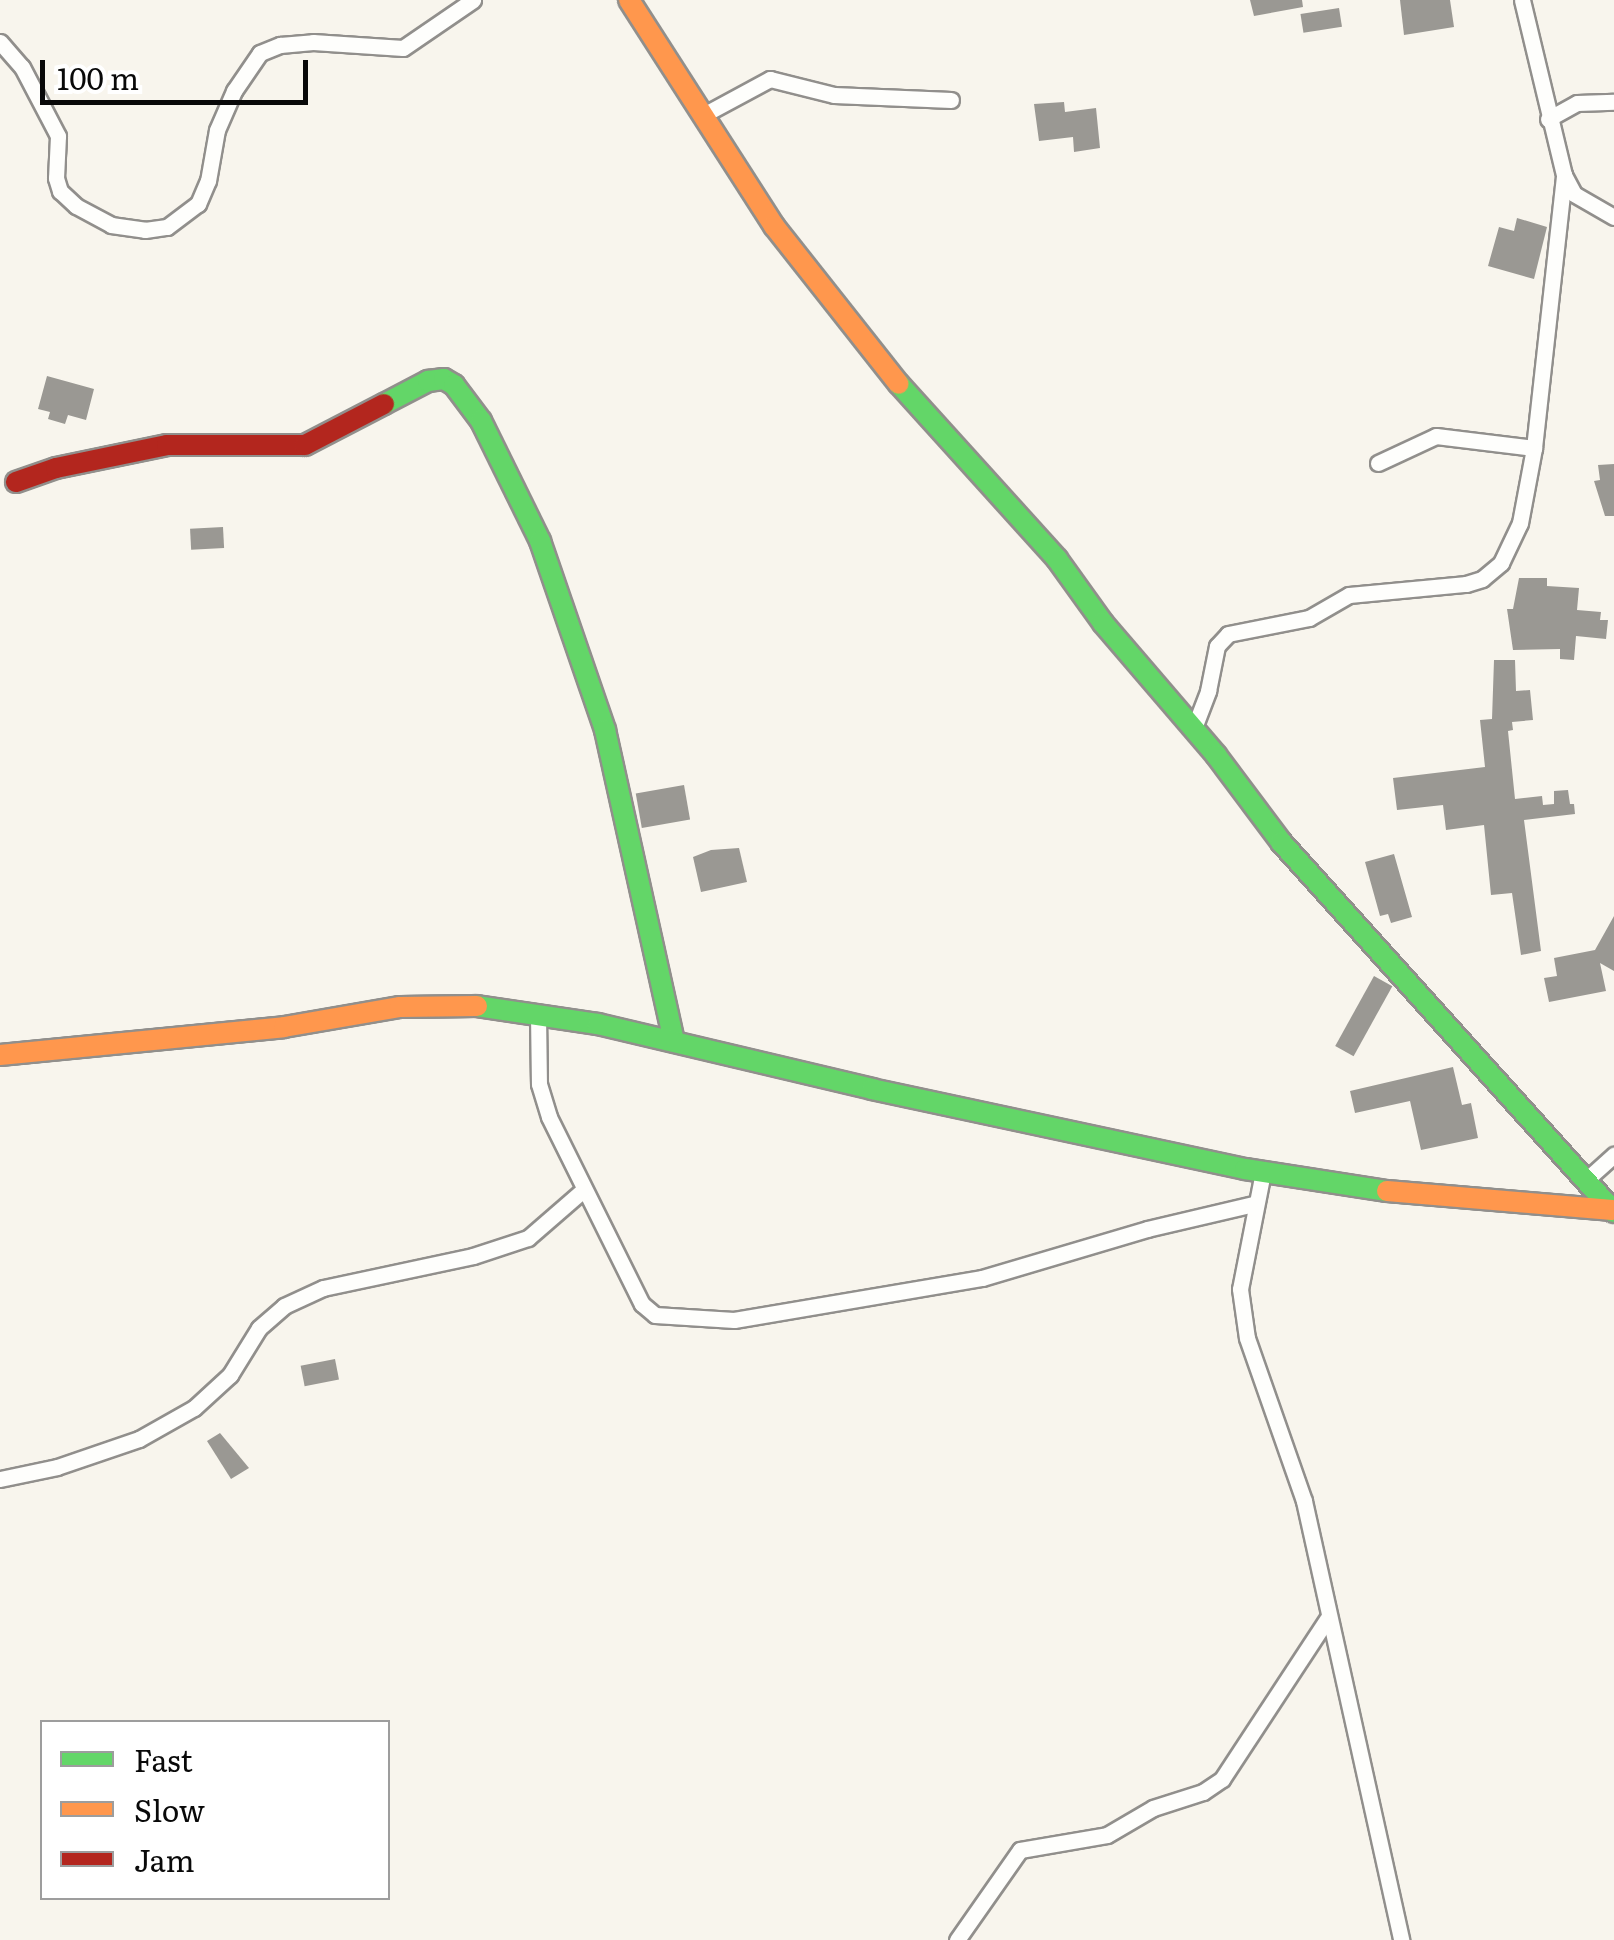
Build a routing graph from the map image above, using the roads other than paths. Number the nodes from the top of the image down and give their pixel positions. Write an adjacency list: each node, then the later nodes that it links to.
1 (473, 0): 4 (street)
2 (629, 0): 7 (street)
3 (1522, 0): 8 (street)
4 (0, 42)
5 (951, 100): 7 (street)
6 (1614, 102): 8 (street)
7 (704, 114): 14 (street)
8 (1548, 119): 9 (street)
9 (1564, 175): 10 (street); 11 (street)
10 (1614, 217)
11 (1534, 448): 12 (street); 14 (street)
12 (1378, 462)
13 (16, 482): 16 (street)
14 (1194, 728): 20 (street)
15 (538, 1014): 16 (street); 17 (street); 21 (street)
16 (674, 1042): 19 (street)
17 (0, 1054)
18 (1614, 1155): 20 (street)
19 (1263, 1172): 22 (street); 23 (street)
20 (1586, 1180): 23 (street)
21 (582, 1191): 22 (street); 24 (street)
22 (1254, 1204): 25 (street)
23 (1613, 1211)
24 (0, 1479)
25 (1327, 1619): 26 (street); 27 (street)
26 (957, 1940)
27 (1400, 1940)

